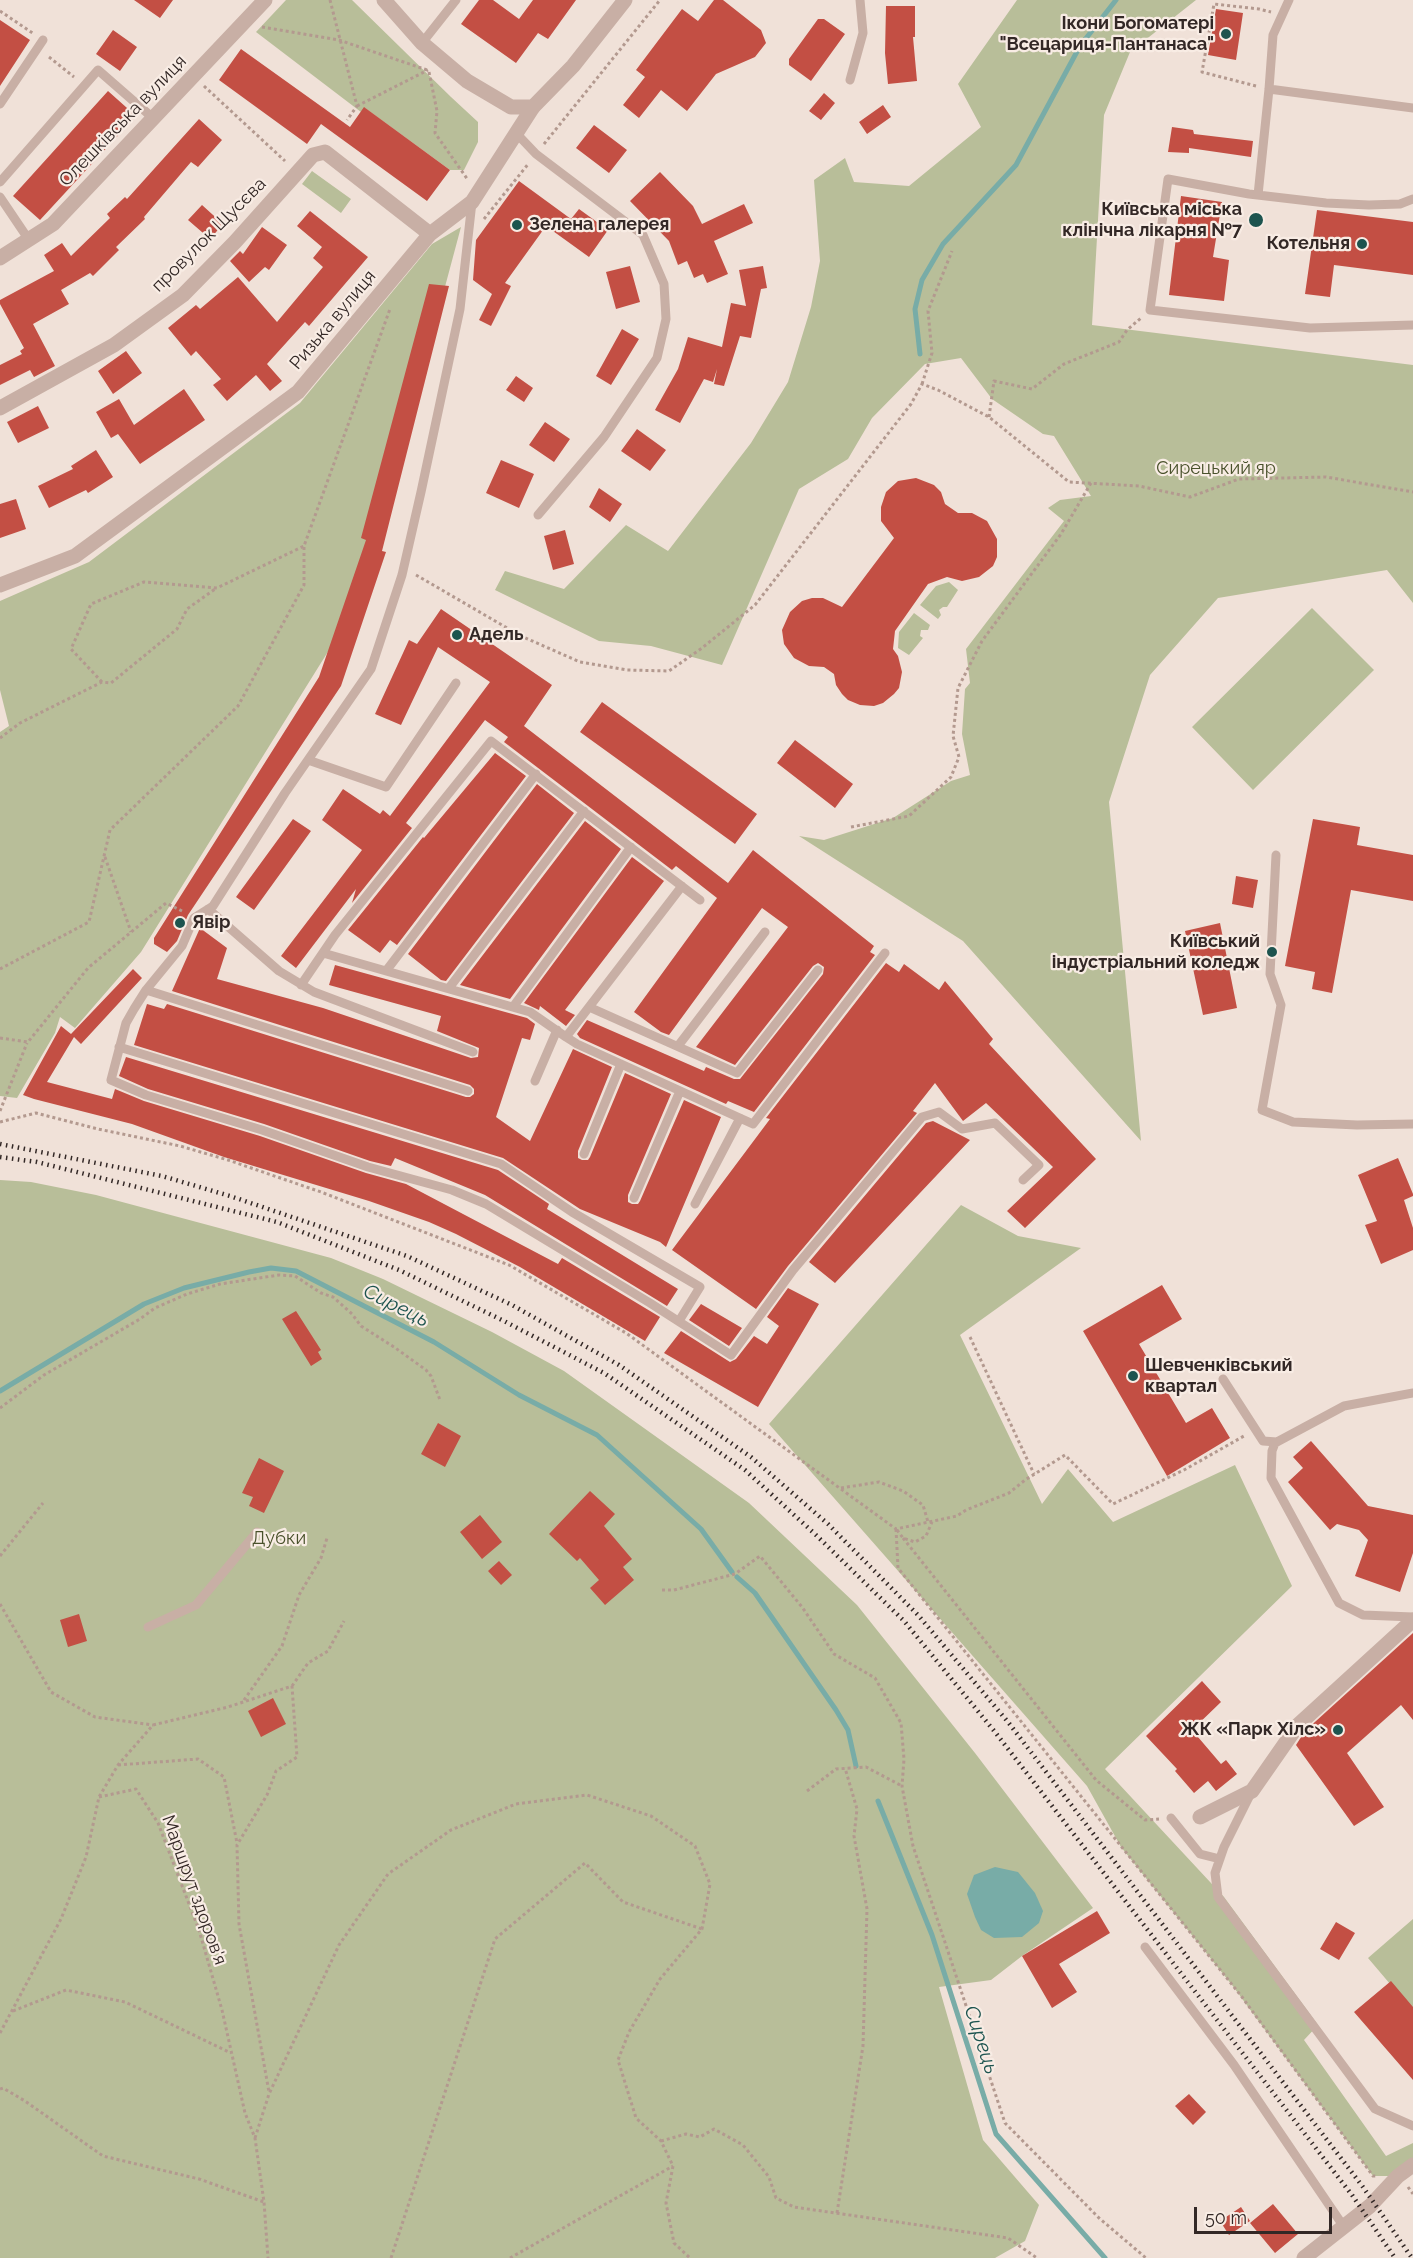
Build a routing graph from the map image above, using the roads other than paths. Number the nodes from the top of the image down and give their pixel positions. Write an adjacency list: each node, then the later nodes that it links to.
1 (266, 0): 14 (street, Олешківська вулиця)
2 (384, 0): 8 (street)
3 (456, 0): 8 (lane)
4 (626, 0): 12 (street, Ризька вулиця)
5 (860, 0): 9 (lane)
6 (1289, 0): 10 (lane)
7 (42, 40): 11 (lane)
8 (422, 44): 12 (street)
9 (850, 80)
10 (1269, 89): 13 (lane); 17 (lane)
11 (0, 104)
12 (534, 106): 15 (street, Ризька вулиця)
13 (1413, 108)
14 (153, 118): 16 (lane); 22 (street, Олешківська вулиця)
15 (517, 134): 20 (street, Ризька вулиця); 26 (lane)
16 (0, 182)
17 (1258, 195): 19 (lane); 24 (lane)
18 (0, 197): 22 (lane)
19 (1413, 199)
20 (472, 202): 21 (street, Ризька вулиця); 29 (lane)
21 (430, 234): 25 (street, провулок Щусєва); 27 (street, Ризька вулиця)
22 (29, 240): 23 (street, Олешківська вулиця)
23 (0, 258)
24 (1413, 325)
25 (0, 408)
26 (538, 515)
27 (0, 585)
28 (456, 684): 29 (lane)
29 (308, 760): 36 (lane)
30 (536, 774): 31 (lane); 38 (lane); 41 (lane)
31 (584, 811): 32 (lane); 43 (lane)
32 (631, 847): 34 (lane); 45 (lane)
33 (1276, 855): 57 (lane)
34 (682, 886): 35 (lane); 46 (lane)
35 (700, 900)
36 (208, 909): 42 (lane); 44 (lane)
37 (765, 932): 49 (lane)
38 (323, 953): 41 (lane); 42 (lane)
39 (885, 953): 56 (lane)
40 (818, 970): 49 (lane)
41 (386, 971): 43 (lane)
42 (301, 985): 51 (lane)
43 (449, 988): 45 (lane)
44 (146, 990): 50 (lane); 54 (lane)
45 (513, 1007): 47 (lane)
46 (589, 1007): 48 (lane); 49 (lane)
47 (556, 1030): 48 (lane); 53 (lane)
48 (566, 1036): 52 (lane)
49 (678, 1046)
50 (119, 1047): 62 (lane); 62 (lane)
51 (473, 1052)
52 (621, 1064): 55 (lane); 58 (lane)
53 (535, 1081)
54 (468, 1091)
55 (680, 1091): 56 (lane); 60 (lane)
56 (740, 1118): 61 (lane)
57 (1413, 1124)
58 (584, 1154)
59 (1023, 1180): 62 (lane)
60 (634, 1198)
61 (694, 1204)
62 (679, 1321)
63 (1223, 1379): 65 (lane)
64 (1413, 1393): 65 (lane)
65 (1277, 1442): 67 (lane)
66 (257, 1532): 68 (lane)
67 (1413, 1618): 69 (street)
68 (148, 1627)
69 (1252, 1791): 70 (street); 72 (lane)
70 (1200, 1817)
71 (1171, 1818): 72 (lane)
72 (1220, 1859): 74 (lane)
73 (1145, 1947): 76 (lane)
74 (1413, 2126)
75 (1413, 2164): 76 (street)
76 (1344, 2227): 77 (street)
77 (1304, 2258)

